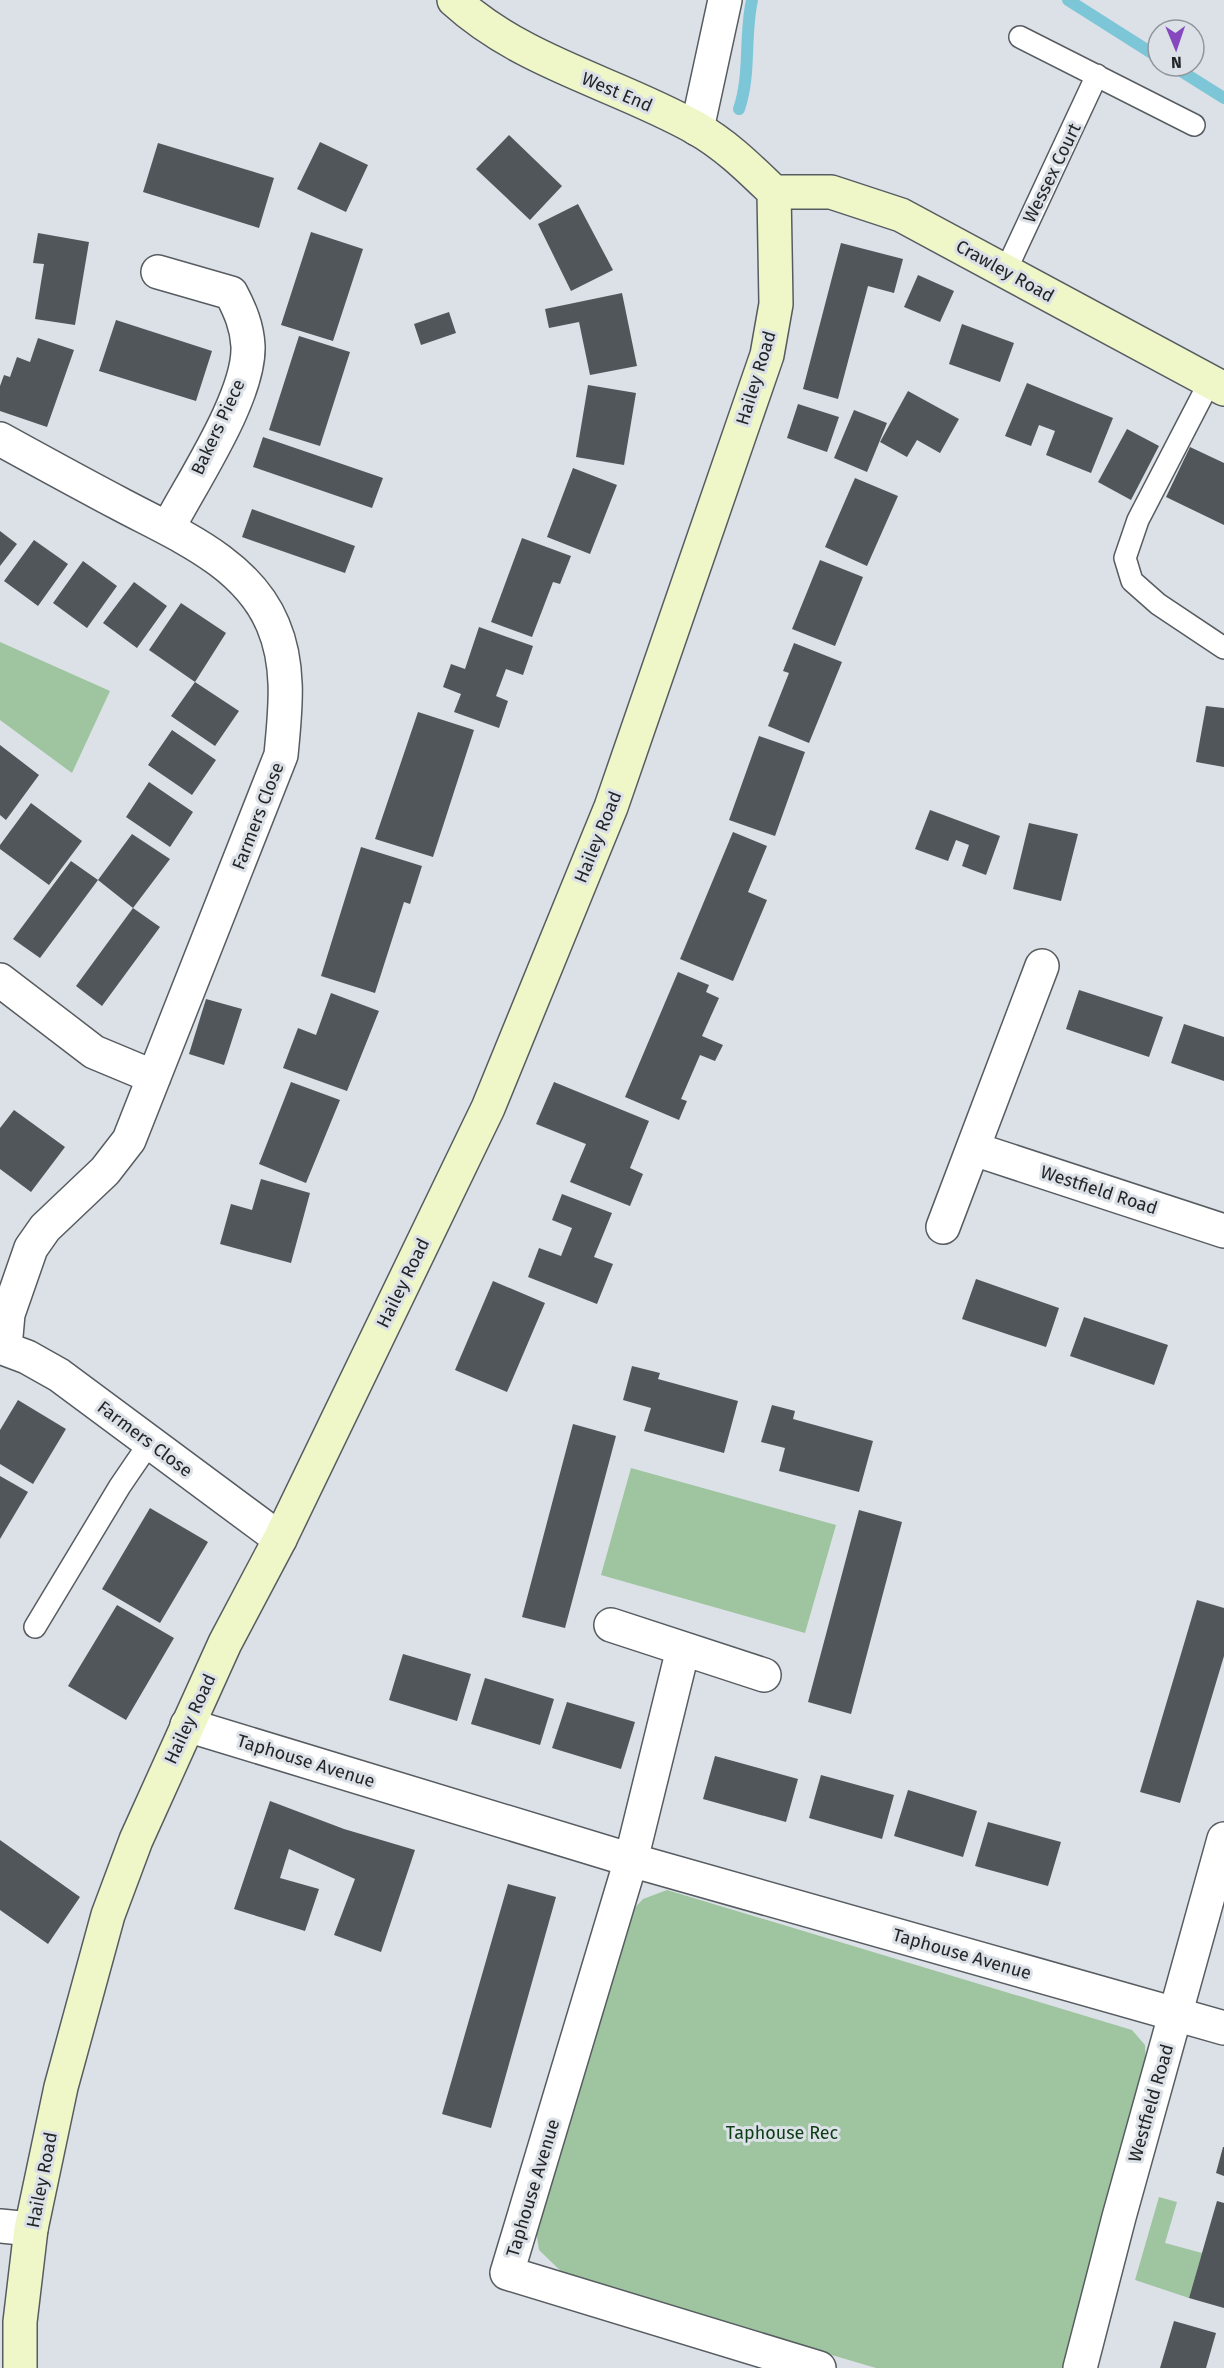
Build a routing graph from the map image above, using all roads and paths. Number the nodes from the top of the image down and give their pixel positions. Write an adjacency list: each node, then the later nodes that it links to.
1 (454, 0): 6 (main road, West End)
2 (725, 0): 6 (street)
3 (1020, 37): 4 (lane)
4 (1097, 75): 5 (lane); 8 (lane, Wessex Court)
5 (1194, 125)
6 (697, 129): 7 (main road, West End)
7 (774, 192): 8 (main road, Crawley Road); 22 (main road, Hailey Road)
8 (1006, 270): 10 (main road, Crawley Road)
9 (158, 272): 12 (street, Bakers Piece)
10 (1217, 385): 13 (lane)
11 (0, 439): 12 (street, Farmers Close)
12 (168, 528): 16 (street, Farmers Close)
13 (1224, 648)
14 (1042, 966): 17 (street)
15 (0, 980): 16 (street)
16 (154, 1077): 20 (street, Farmers Close)
17 (974, 1149): 18 (street); 19 (street, Westfield Road)
18 (943, 1227)
19 (1224, 1232)
20 (2, 1347): 21 (street, Farmers Close)
21 (150, 1442): 22 (street, Farmers Close); 24 (lane)
22 (280, 1539): 27 (main road, Hailey Road)
23 (611, 1625): 25 (street)
24 (35, 1627)
25 (683, 1649): 26 (street); 29 (street, Taphouse Avenue)
26 (764, 1675)
27 (187, 1725): 29 (street, Taphouse Avenue); 32 (main road, Hailey Road)
28 (1224, 1839): 30 (street, Westfield Road)
29 (631, 1860): 30 (street, Taphouse Avenue); 34 (street, Taphouse Avenue)
30 (1175, 2014): 31 (street, Taphouse Avenue); 35 (street, Westfield Road)
31 (1224, 2028)
32 (16, 2228): 33 (main road, Hailey Road)
33 (20, 2368)
34 (819, 2368)
35 (1080, 2368)

